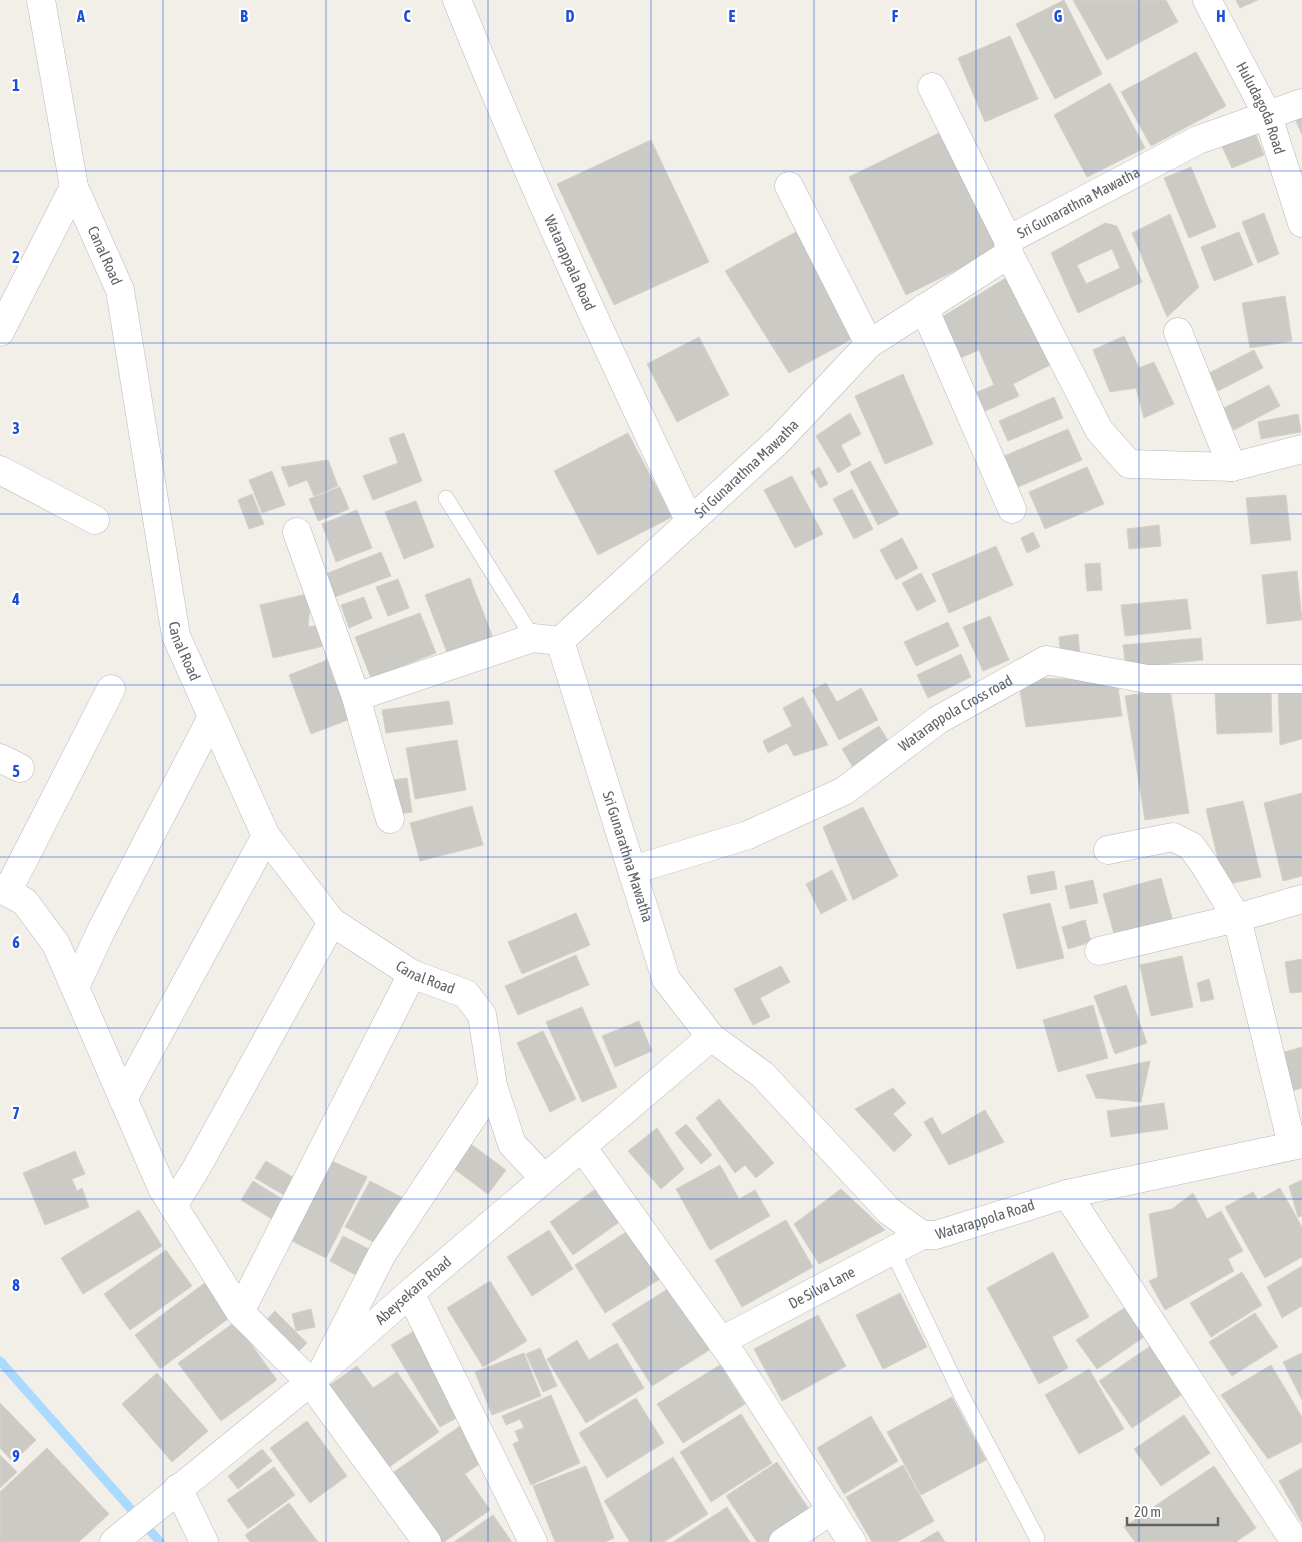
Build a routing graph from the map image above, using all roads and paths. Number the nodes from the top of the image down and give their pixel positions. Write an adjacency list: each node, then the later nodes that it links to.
1 (41, 0): 8 (street, Canal Road)
2 (457, 0): 21 (street, Watarappala Road)
3 (1207, 0): 6 (street, Huludagoda Road)
4 (932, 87): 10 (street)
5 (1302, 103): 6 (street, Sri Gunarathna Mawatha)
6 (1268, 116): 9 (street, Huludagoda Road); 10 (street, Sri Gunarathna Mawatha)
7 (789, 186): 14 (street)
8 (74, 187): 12 (street); 28 (street, Canal Road)
9 (1302, 223)
10 (1009, 247): 11 (street, Sri Gunarathna Mawatha); 16 (street)
11 (924, 308): 14 (street, Sri Gunarathna Mawatha); 19 (street)
12 (0, 332)
13 (1178, 332): 16 (street)
14 (869, 344): 21 (street, Sri Gunarathna Mawatha)
15 (1302, 450): 16 (street)
16 (1232, 467)
17 (0, 470): 20 (street)
18 (446, 498): 23 (lane)
19 (1012, 509)
20 (95, 520)
21 (690, 522): 24 (street, Sri Gunarathna Mawatha)
22 (297, 532): 27 (street)
23 (533, 638): 24 (street); 27 (street)
24 (560, 641): 32 (street, Sri Gunarathna Mawatha)
25 (1302, 679): 32 (street, Watarappola Cross road)
26 (111, 689): 33 (street)
27 (356, 697): 29 (street)
28 (212, 717): 30 (street, Canal Road); 39 (street)
29 (390, 818)
30 (266, 836): 36 (street, Canal Road); 42 (street)
31 (1108, 850): 35 (street)
32 (633, 870): 40 (street, Sri Gunarathna Mawatha)
33 (4, 890): 39 (street)
34 (1302, 899): 35 (street)
35 (1237, 918): 37 (street); 43 (street)
36 (332, 922): 38 (street, Canal Road); 47 (street)
37 (1099, 951)
38 (412, 974): 41 (street, Canal Road); 51 (street)
39 (75, 988): 42 (street)
40 (710, 1036): 44 (street, Abeysekara Road); 48 (street, Watarappola Road)
41 (493, 1086): 45 (street, Canal Road); 53 (street)
42 (123, 1099): 47 (street)
43 (1297, 1144): 46 (street, Watarappola Road)
44 (582, 1147): 45 (street, Abeysekara Road); 52 (street)
45 (544, 1178): 50 (street, Abeysekara Road)
46 (1067, 1194): 48 (street, Watarappola Road); 63 (street)
47 (173, 1206): 51 (street)
48 (922, 1235): 49 (street, De Silva Lane)
49 (892, 1250): 52 (street, De Silva Lane); 56 (lane)
50 (410, 1293): 53 (street, Abeysekara Road); 60 (street)
51 (240, 1312): 53 (street)
52 (721, 1341): 55 (street)
53 (317, 1375): 54 (street, Abeysekara Road); 59 (street)
54 (173, 1492): 57 (street, Abeysekara Road); 58 (street)
55 (832, 1510): 61 (street); 62 (street)
56 (1037, 1538)
57 (116, 1540)
58 (204, 1542)
59 (427, 1542)
60 (533, 1542)
61 (783, 1542)
62 (852, 1542)
63 (1296, 1542)

